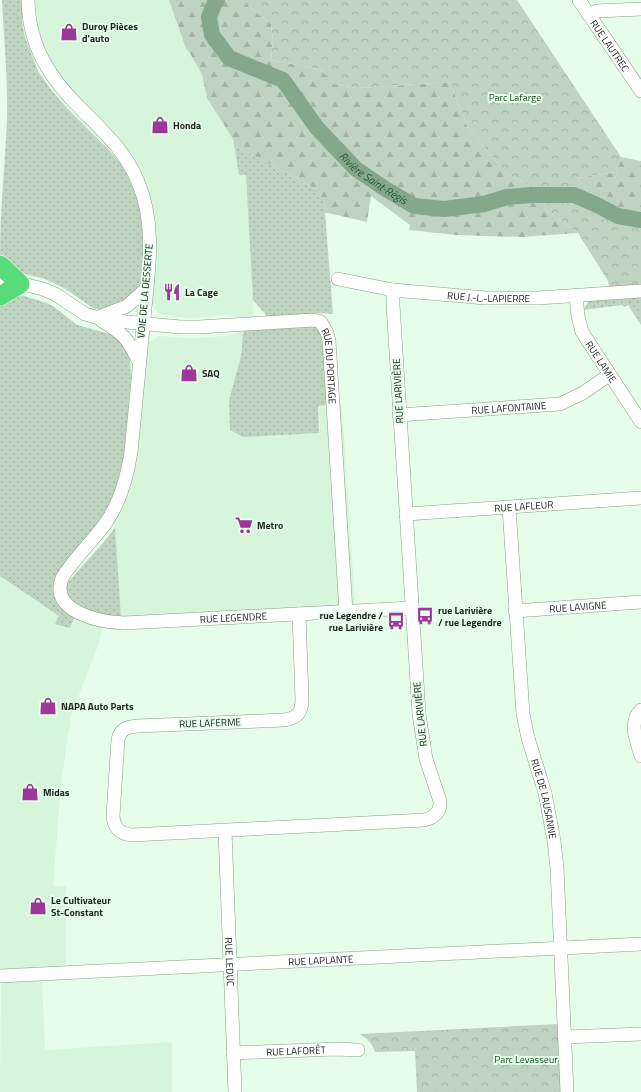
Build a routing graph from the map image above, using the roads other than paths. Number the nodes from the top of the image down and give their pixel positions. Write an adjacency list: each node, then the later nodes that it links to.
1 (28, 0): 10 (street, VOIE DE LA DESSERTE)
2 (579, 0): 4 (street, RUE LAUTREC)
3 (641, 9): 4 (street)
4 (588, 14): 5 (street, RUE LAUTREC)
5 (641, 92)
6 (0, 265): 9 (highway)
7 (338, 279): 11 (street, RUE J.-L.-LAPIERRE)
8 (0, 282): 9 (street, RUE DU PORTAGE)
9 (20, 284): 13 (highway); 15 (street, RUE DU PORTAGE)
10 (146, 289): 15 (street); 16 (street, VOIE DE LA DESSERTE)
11 (393, 290): 14 (street, RUE J.-L.-LAPIERRE); 19 (street, RUE LARIVIÈRE)
12 (641, 291): 14 (street, RUE J.-L.-LAPIERRE)
13 (0, 296)
14 (576, 296): 18 (street, RUE LAMIE)
15 (97, 318): 16 (street, RUE DU PORTAGE); 17 (street, RUE DU PORTAGE)
16 (143, 324): 17 (street, VOIE DE LA DESSERTE); 28 (street, RUE DU PORTAGE)
17 (139, 363): 24 (street, VOIE DE LA DESSERTE)
18 (609, 375): 19 (street, RUE LAFONTAINE); 20 (street, RUE LAMIE)
19 (399, 415): 23 (street, RUE LARIVIÈRE)
20 (641, 422)
21 (641, 498): 22 (street, RUE LAFLEUR)
22 (509, 508): 23 (street, RUE LAFLEUR); 27 (street, RUE DE LAUSANNE)
23 (406, 514): 26 (street, RUE LARIVIÈRE)
24 (62, 598): 29 (street, RUE LEGENDRE)
25 (641, 602): 27 (street, RUE LAVIGNE)
26 (412, 608): 28 (street, RUE LEGENDRE); 33 (street, RUE LARIVIÈRE)
27 (515, 610): 35 (street, RUE DE LAUSANNE)
28 (346, 612): 29 (street, RUE LEGENDRE)
29 (299, 614): 32 (street, RUE LAFERME)
30 (641, 710): 31 (street)
31 (641, 756)
32 (118, 830): 33 (street, RUE LARIVIÈRE)
33 (225, 831): 36 (street, RUE LEDUC)
34 (641, 944): 35 (street, RUE LAPLANTE)
35 (560, 948): 36 (street, RUE LAPLANTE); 39 (street, RUE DE LAUSANNE)
36 (230, 965): 37 (street, RUE LAPLANTE); 41 (street, RUE LEDUC)
37 (0, 976)
38 (641, 1034): 39 (street)
39 (565, 1037): 43 (street, RUE DE LAUSANNE)
40 (358, 1050): 41 (street, RUE LAFORÊT)
41 (234, 1053): 42 (street, RUE LEDUC)
42 (235, 1092)
43 (567, 1092)

